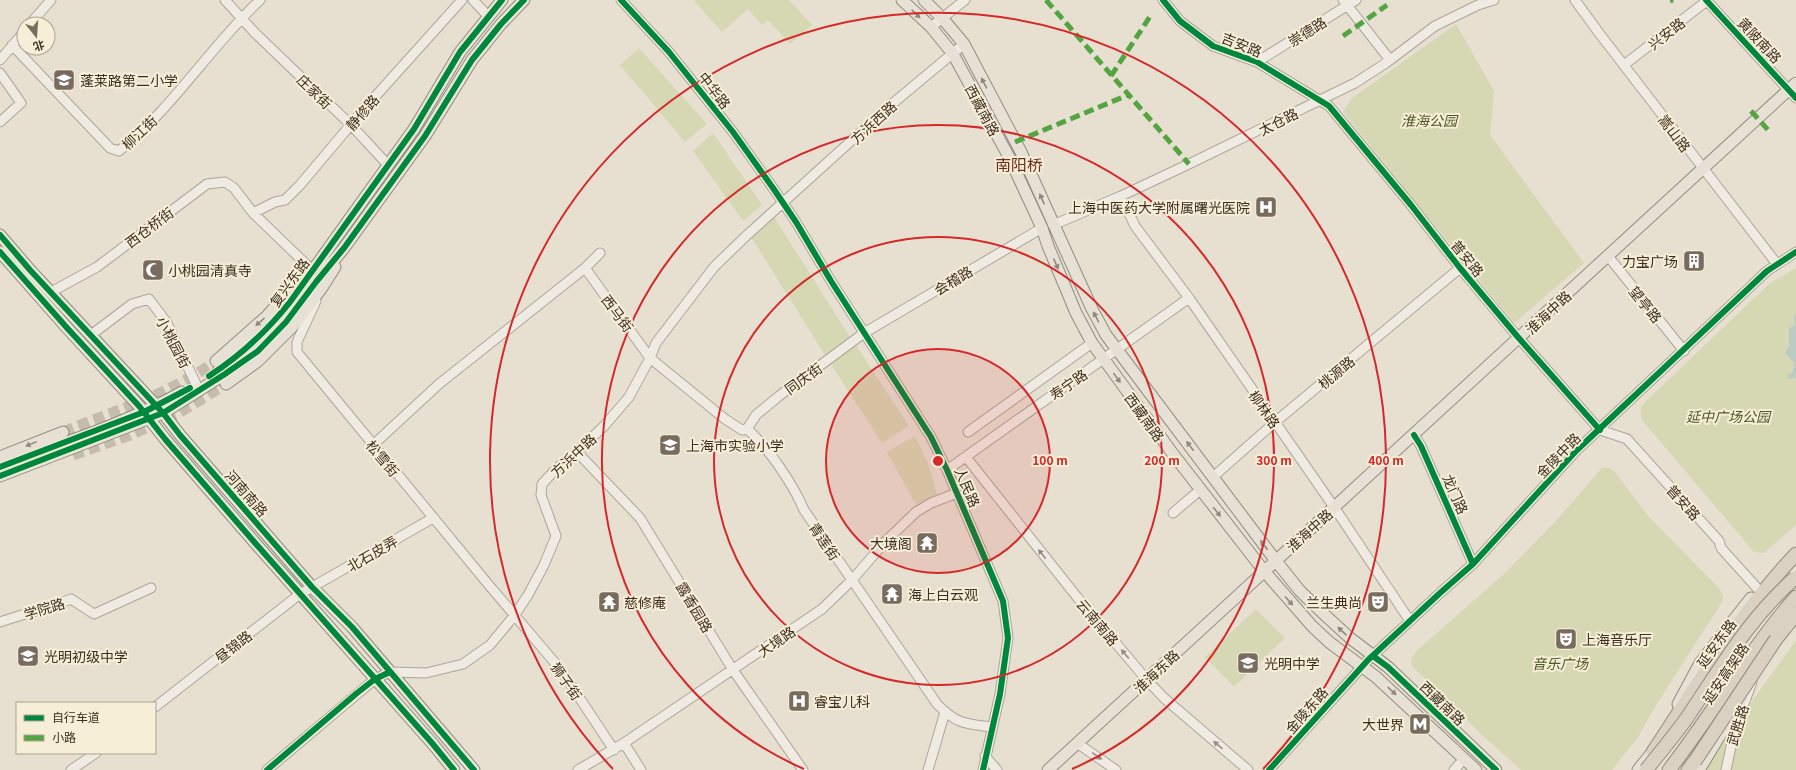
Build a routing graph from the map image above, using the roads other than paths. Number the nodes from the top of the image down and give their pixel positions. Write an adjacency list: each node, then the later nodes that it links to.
1 (51, 0): 18 (street)
2 (225, 0): 20 (street, 庄家街)
3 (260, 0): 20 (street)
4 (462, 0): 35 (street, 静修路)
5 (473, 0): 19 (street)
6 (502, 0): 19 (main road, 复兴东路)
7 (524, 0): 44 (main road, 复兴东路)
8 (621, 0): 39 (street, 中华路)
9 (902, 0): 22 (main road, 西藏南路, one-way to 22)
10 (924, 0): 21 (main road, 西藏南路)
11 (965, 0): 21 (street)
12 (1163, 0): 29 (street, 吉安路)
13 (1356, 0): 17 (street, 崇德路)
14 (1494, 0): 28 (street, 太仓路)
15 (1575, 0): 30 (street, 嵩山路)
16 (1707, 0): 30 (street, 兴安路); 32 (street, 黄陂南路)
17 (1345, 3): 28 (street); 29 (street, 崇德路)
18 (37, 16)
19 (488, 16): 36 (main road, 复兴东路)
20 (242, 18): 25 (street, 柳江街); 35 (street, 庄家街)
21 (943, 19): 22 (street); 24 (main road, 西藏南路)
22 (931, 27): 26 (main road, 西藏南路)
23 (16, 41): 25 (street)
24 (964, 44): 26 (street, 方浜西路); 41 (main road, 西藏南路, one-way to 24)
25 (12, 45): 27 (street)
26 (953, 54): 39 (street, 方浜西路); 41 (main road, 西藏南路)
27 (0, 60)
28 (1390, 60): 33 (street, 太仓路)
29 (1257, 62): 33 (street, 吉安路)
30 (1624, 65): 37 (street, 嵩山路)
31 (0, 73): 34 (street)
32 (1794, 90): 37 (main road, 淮海中路)
33 (1320, 101): 38 (street, 太仓路); 52 (street, 普安路)
34 (0, 122)
35 (351, 125): 36 (street, 庄家街); 40 (street, 静修路)
36 (388, 165): 43 (main road, 复兴东路)
37 (1704, 169): 48 (main road, 淮海中路); 49 (street, 嵩山路)
38 (1121, 196): 41 (street, 太仓路); 55 (street, 柳林路)
39 (783, 202): 56 (street, 人民路); 62 (street, 方浜中路)
40 (253, 213): 50 (street); 54 (street, 西仓桥街)
41 (1047, 226): 56 (street, 会稽路); 59 (main road, 西藏南路, one-way to 59); 60 (main road, 西藏南路, one-way to 41)
42 (0, 235): 54 (main road, 河南南路)
43 (334, 241): 50 (main road, 复兴东路); 65 (main road, 复兴东路)
44 (344, 248): 53 (main road, 复兴东路); 67 (main road, 复兴东路)
45 (0, 252): 68 (main road, 河南南路)
46 (1796, 252): 49 (street, 金陵中路)
47 (600, 253): 51 (street)
48 (1608, 256): 58 (main road, 淮海中路); 61 (street, 望亭路)
49 (1777, 264): 61 (street, 金陵中路)
50 (309, 267): 64 (main road, 复兴东路, one-way to 64)
51 (585, 268): 62 (street, 西马街); 75 (street)
52 (1460, 268): 58 (street, 普安路); 69 (street, 桃源路)
53 (322, 289): 66 (main road, 复兴东路); 75 (street, 松雪街)
54 (51, 292): 57 (main road, 河南南路)
55 (1189, 298): 60 (street, 寿宁路); 69 (street, 柳林路)
56 (864, 333): 70 (street, 同庆街); 81 (street, 人民路)
57 (91, 335): 65 (street, 小桃园街); 67 (main road, 河南南路)
58 (1519, 338): 71 (street, 普安路); 74 (main road, 淮海中路)
59 (1092, 343): 63 (main road, 西藏南路); 73 (street)
60 (1117, 350): 63 (street, 寿宁路); 83 (main road, 西藏南路, one-way to 60)
61 (1684, 351): 71 (street, 金陵中路)
62 (650, 358): 70 (street, 青莲街); 76 (street, 方浜中路)
63 (1104, 359): 79 (street, 寿宁路); 85 (main road, 西藏南路, one-way to 85)
64 (216, 361)
65 (196, 384): 67 (main road, 复兴东路)
66 (226, 384)
67 (160, 409): 68 (main road, 复兴东路); 97 (main road, 河南南路)
68 (146, 416): 80 (main road, 复兴东路); 82 (main road, 复兴东路); 100 (main road, 河南南路)
69 (1274, 423): 83 (street, 桃源路); 87 (street, 柳林路)
70 (747, 429): 96 (street, 青莲街)
71 (1600, 430): 93 (street, 金陵中路); 99 (street, 普安路)
72 (63, 432): 78 (main road, one-way to 78)
73 (968, 432)
74 (1414, 435): 87 (main road, 淮海中路); 93 (street, 龙门路)
75 (372, 446): 89 (street, 松雪街)
76 (577, 452): 104 (street, 方浜中路); 111 (street, 露香园路)
77 (73, 455): 84 (main road)
78 (0, 457)
79 (966, 457): 81 (street, 寿宁路); 115 (street, 云南南路, one-way to 79)
80 (0, 466)
81 (947, 470): 86 (street, 人民路)
82 (0, 476)
83 (1213, 477): 92 (main road, 西藏南路, one-way to 83)
84 (0, 484)
85 (1200, 490): 88 (street); 94 (main road, 西藏南路, one-way to 94)
86 (957, 493): 96 (street, 大境路); 119 (street, 人民路)
87 (1334, 507): 92 (main road, 淮海中路); 105 (street, 柳林路)
88 (1173, 513)
89 (433, 518): 97 (street, 北石皮弄); 104 (street, 松雪街)
90 (1796, 547): 99 (main road, 延安东路)
91 (1796, 554): 123 (highway)
92 (1276, 561): 94 (main road, 淮海中路); 109 (main road, 西藏南路, one-way to 92)
93 (1473, 564): 105 (street, 金陵中路)
94 (1264, 572): 110 (main road, 西藏南路, one-way to 110); 115 (main road, 淮海东路)
95 (1796, 578): 123 (main road, 延安东路); 146 (highway, bridge); 147 (highway, 延安高架路, bridge)
96 (852, 580): 111 (street, 大境路); 118 (street, 青莲街)
97 (312, 587): 100 (street, 昼锦路); 112 (main road, 河南南路)
98 (151, 588): 107 (street, 学院路)
99 (1758, 589): 123 (main road, 延安东路)
100 (300, 594): 114 (main road, 河南南路); 117 (street, 昼锦路)
101 (1796, 597): 148 (highway, 延安高架路)
102 (1796, 602): 113 (main road)
103 (1796, 614): 127 (highway, bridge)
104 (514, 616): 112 (street, 方浜中路); 122 (street, 狮子街)
105 (1410, 621): 109 (street, 金陵中路)
106 (1796, 621): 108 (main road)
107 (0, 622)
108 (1785, 635): 113 (main road); 116 (main road)
109 (1372, 656): 110 (street, 金陵中路); 144 (main road, 西藏南路)
110 (1361, 666): 126 (main road, 西藏南路, one-way to 126); 141 (street, 金陵东路)
111 (733, 670): 120 (street, 大境路); 134 (street, 露香园路)
112 (390, 672): 114 (street); 131 (main road, 河南南路)
113 (1740, 674): 149 (main road)
114 (375, 679): 128 (street); 130 (main road, 河南南路)
115 (1146, 679): 121 (main road, 淮海东路); 140 (street, 云南南路, one-way to 115)
116 (1752, 682): 127 (main road); 150 (street, 武胜路)
117 (156, 706)
118 (945, 712): 119 (street, 青莲街); 135 (street)
119 (992, 727): 125 (street, 人民路)
120 (624, 743): 122 (street, 大境路); 133 (street)
121 (1077, 743): 138 (main road, 淮海东路); 139 (street, one-way to 139)
122 (614, 750): 132 (street, 大境路)
123 (1653, 752): 145 (main road, 延安东路)
124 (95, 754): 129 (street)
125 (985, 756): 136 (street, 人民路); 137 (street)
126 (1464, 759): 142 (street); 143 (main road, 西藏南路)
127 (1694, 767)
128 (271, 769)
129 (72, 770)
130 (454, 770)
131 (474, 770)
132 (578, 770)
133 (641, 770)
134 (803, 770)
135 (928, 770)
136 (983, 770)
137 (997, 770)
138 (1048, 770)
139 (1116, 770)
140 (1248, 770)
141 (1269, 770)
142 (1454, 770)
143 (1476, 770)
144 (1496, 770)
145 (1638, 770)
146 (1646, 770)
147 (1655, 770)
148 (1669, 770)
149 (1673, 770)
150 (1726, 770)

